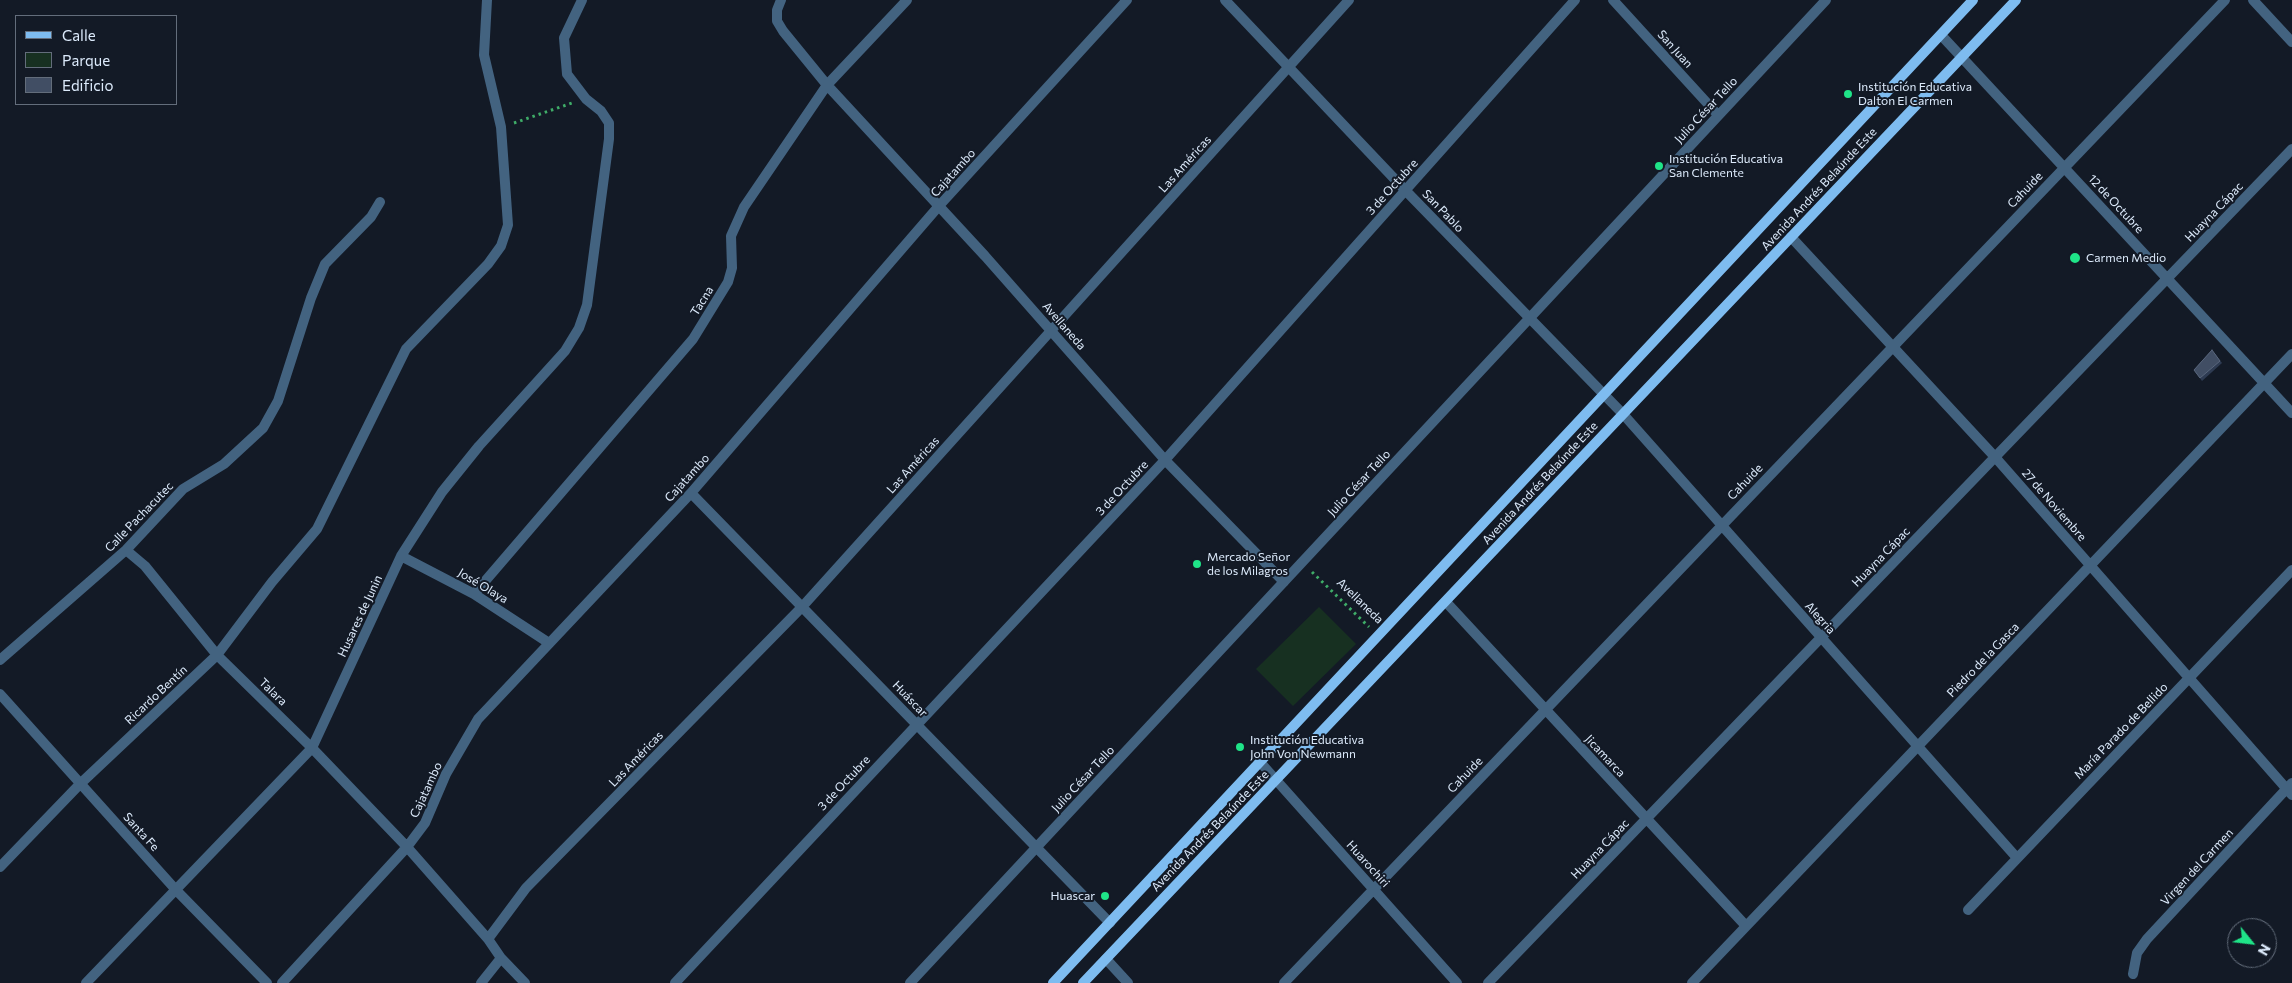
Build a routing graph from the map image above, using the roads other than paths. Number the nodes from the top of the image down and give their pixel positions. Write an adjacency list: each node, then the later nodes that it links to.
1 (487, 0): 50 (street, Ricardo Bentín)
2 (582, 0): 41 (street, Husares de Junin)
3 (781, 0): 19 (street, Avellaneda)
4 (906, 0): 19 (street, Tacna)
5 (1128, 0): 25 (street, Cajatambo)
6 (1225, 0): 18 (street, San Pablo)
7 (1350, 0): 18 (street, Las Américas)
8 (1575, 0): 23 (street, 3 de Octubre)
9 (1613, 0): 20 (street, San Juan)
10 (1826, 0): 20 (street, Julio César Tello)
11 (1973, 0): 15 (street, Avenida Andrés Belaúnde Este)
12 (2016, 0): 17 (street, Avenida Andrés Belaúnde Este)
13 (2225, 0): 22 (street, Cahuide)
14 (2253, 0): 16 (street)
15 (1941, 35): 17 (street, 12 de Octubre); 33 (street, Avenida Andrés Belaúnde Este)
16 (2292, 42)
17 (1963, 56): 22 (street, 12 de Octubre); 26 (street, Avenida Andrés Belaúnde Este)
18 (1288, 68): 23 (street, San Pablo); 29 (street, Las Américas)
19 (827, 86): 25 (street, Avellaneda); 45 (street, Tacna)
20 (1718, 115): 28 (street, Julio César Tello)
21 (2292, 149): 27 (street, Huayna Cápac)
22 (2065, 167): 27 (street, 12 de Octubre); 30 (street, Cahuide)
23 (1406, 191): 28 (street, San Pablo); 37 (street, 3 de Octubre)
24 (380, 202): 40 (street, Calle Pachacutec)
25 (938, 207): 29 (street, Avellaneda); 38 (street, Cajatambo)
26 (1791, 237): 30 (street, 27 de Noviembre); 35 (street, Avenida Andrés Belaúnde Este)
27 (2168, 278): 32 (street, 12 de Octubre); 36 (street, Huayna Cápac)
28 (1530, 318): 33 (street, San Pablo); 44 (street, Julio César Tello)
29 (1052, 330): 37 (street, Avellaneda); 47 (street, Las Américas)
30 (1892, 347): 36 (street, 27 de Noviembre); 39 (street, Cahuide)
31 (2292, 354): 32 (street, Piedro de la Gasca)
32 (2265, 383): 34 (street, 12 de Octubre); 42 (street, Piedro de la Gasca)
33 (1604, 394): 35 (street, Alegria); 58 (street, Avenida Andrés Belaúnde Este)
34 (2292, 413)
35 (1623, 414): 39 (street, Alegria); 46 (street, Avenida Andrés Belaúnde Este)
36 (1995, 456): 42 (street, 27 de Noviembre); 48 (street, Huayna Cápac)
37 (1165, 460): 44 (street, Avellaneda); 55 (street, 3 de Octubre)
38 (691, 493): 47 (street, Huáscar); 49 (street, Cajatambo)
39 (1721, 525): 48 (street, Alegria); 54 (street, Cahuide)
40 (126, 550): 50 (street, Talara); 51 (street, Calle Pachacutec)
41 (401, 556): 45 (street, José Olaya); 57 (street, Husares de Junin)
42 (2091, 565): 52 (street, 27 de Noviembre); 56 (street, Piedro de la Gasca)
43 (2292, 570): 52 (street, María Parado de Bellido)
44 (1284, 582): 64 (street, Julio César Tello)
45 (474, 594): 49 (street, José Olaya)
46 (1446, 602): 54 (street, Jicamarca); 59 (street, Avenida Andrés Belaúnde Este)
47 (802, 607): 55 (street, Huáscar); 72 (street, Las Américas)
48 (1821, 638): 56 (street, Alegria); 62 (street, Huayna Cápac)
49 (549, 643): 63 (street, Cajatambo)
50 (217, 654): 57 (street, Talara); 60 (street, Ricardo Bentín)
51 (0, 660)
52 (2190, 678): 61 (street, 27 de Noviembre); 65 (street, María Parado de Bellido)
53 (0, 694): 60 (street, Santa Fe)
54 (1545, 709): 62 (street, Jicamarca); 67 (street, Cahuide)
55 (916, 724): 64 (street, Huáscar); 81 (street, 3 de Octubre)
56 (1918, 746): 65 (street, Alegria); 71 (street, Piedro de la Gasca)
57 (312, 748): 63 (street, Talara); 68 (street, Husares de Junin)
58 (1260, 762): 59 (street, Huarochiri); 70 (street, Avenida Andrés Belaúnde Este)
59 (1277, 780): 67 (street, Huarochiri); 74 (street, Avenida Andrés Belaúnde Este)
60 (80, 784): 66 (street, Ricardo Bentín); 68 (street, Santa Fe)
61 (2290, 789): 75 (street, Virgen del Carmen)
62 (1647, 819): 71 (street, Jicamarca); 88 (street, Huayna Cápac)
63 (407, 847): 72 (street, Talara); 78 (street, Cajatambo)
64 (1036, 848): 70 (street, Huáscar); 82 (street, Julio César Tello)
65 (2017, 858): 69 (street, María Parado de Bellido)
66 (0, 867)
67 (1374, 889): 86 (street, Cahuide); 87 (street, Huarochiri)
68 (176, 890): 76 (street, Husares de Junin); 77 (street, Santa Fe)
69 (1968, 910)
70 (1110, 923): 83 (street, Avenida Andrés Belaúnde Este)
71 (1746, 926): 89 (street, Piedro de la Gasca)
72 (488, 939): 73 (street, Talara)
73 (501, 958): 79 (street); 80 (street, Talara)
74 (1106, 959): 84 (street, Avenida Andrés Belaúnde Este); 85 (street)
75 (2133, 974)
76 (86, 983)
77 (267, 983)
78 (282, 983)
79 (480, 983)
80 (526, 983)
81 (675, 983)
82 (910, 983)
83 (1053, 983)
84 (1083, 983)
85 (1128, 983)
86 (1284, 983)
87 (1457, 983)
88 (1488, 983)
89 (1692, 983)

